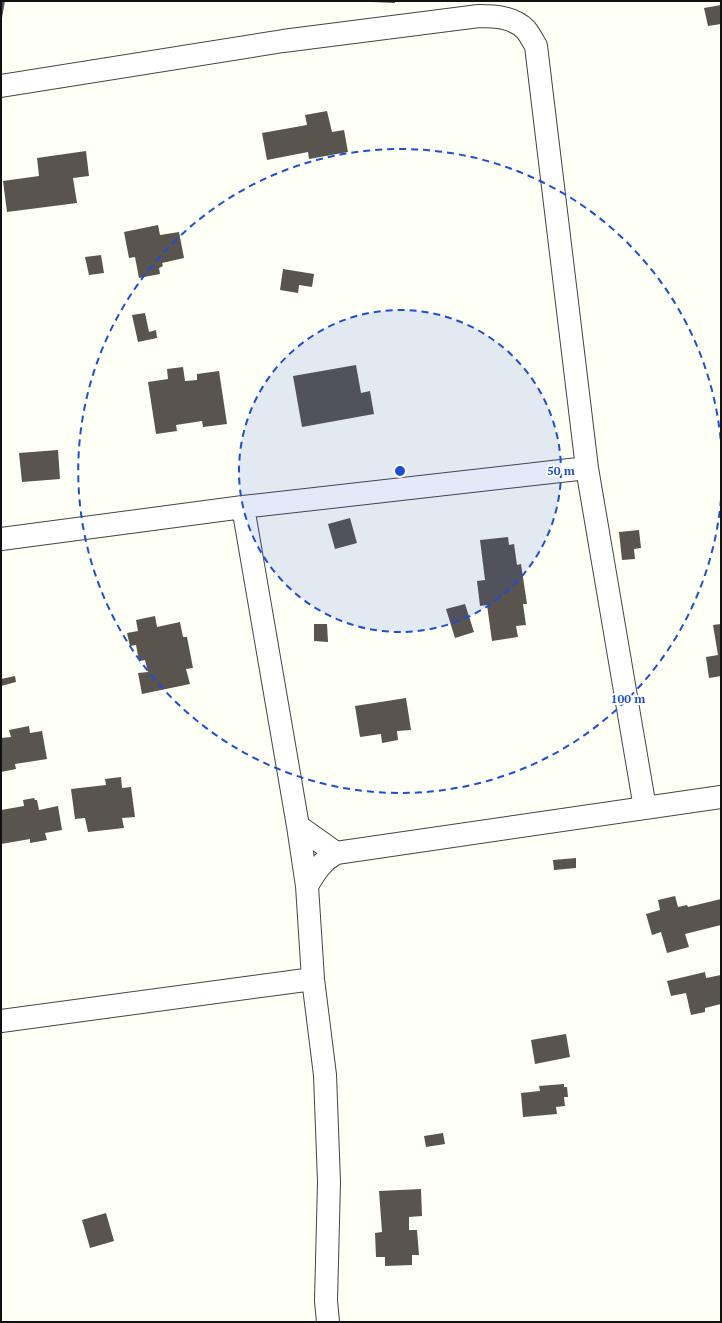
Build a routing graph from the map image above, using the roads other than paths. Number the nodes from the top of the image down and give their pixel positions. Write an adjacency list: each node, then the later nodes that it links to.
1 (1, 86): 2 (street)
2 (588, 468): 3 (street); 6 (street)
3 (244, 507): 4 (street); 7 (street)
4 (1, 539)
5 (721, 797): 6 (street)
6 (644, 808): 8 (street)
7 (298, 826): 8 (street); 9 (street)
8 (336, 853): 9 (street)
9 (307, 886): 10 (street)
10 (313, 979): 11 (street); 12 (street)
11 (1, 1021)
12 (328, 1322)

